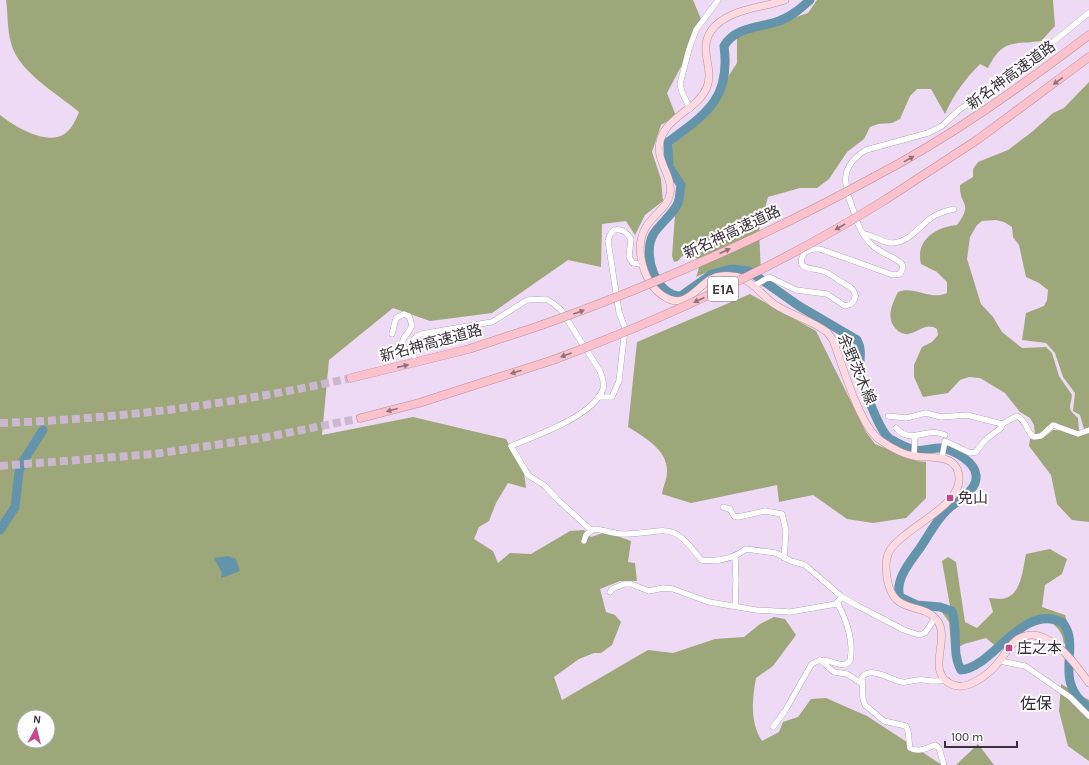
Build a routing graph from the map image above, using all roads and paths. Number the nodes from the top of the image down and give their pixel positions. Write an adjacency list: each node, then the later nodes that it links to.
1 (718, 0): 7 (street)
2 (785, 0): 7 (main road, 余野茨木線)
3 (1089, 13): 10 (street)
4 (1089, 28): 8 (highway)
5 (1089, 35): 8 (highway, 新名神高速道路 / E1A)
6 (1089, 57): 17 (highway, E1A, one-way to 17, bridge)
7 (690, 109): 11 (main road, 余野茨木線)
8 (972, 121): 14 (highway, 新名神高速道路 / E1A, one-way to 8, bridge)
9 (954, 209): 10 (street)
10 (863, 234): 12 (street)
11 (642, 264): 12 (main road, 余野茨木線); 15 (street)
12 (755, 285): 23 (main road, 余野茨木線)
13 (392, 334): 15 (street)
14 (351, 378)
15 (598, 397): 26 (street)
16 (888, 416): 18 (street)
17 (361, 418)
18 (1002, 424): 20 (street); 22 (street)
19 (896, 428): 21 (street)
20 (1089, 430)
21 (915, 436): 22 (street); 23 (street)
22 (945, 436): 24 (street)
23 (914, 455): 24 (main road, 余野茨木線)
24 (942, 457): 34 (main road)
25 (724, 507): 29 (street)
26 (592, 530): 27 (street); 28 (street)
27 (584, 541)
28 (735, 557): 29 (street); 33 (street)
29 (784, 558): 31 (street)
30 (610, 592): 33 (street)
31 (842, 597): 32 (street); 34 (street)
32 (837, 602): 33 (street); 35 (street)
33 (734, 606)
34 (936, 618): 37 (main road)
35 (820, 660): 38 (street); 41 (street)
36 (1000, 661): 37 (main road); 39 (main road); 40 (street)
37 (945, 680): 38 (street)
38 (861, 683): 42 (street)
39 (1089, 683)
40 (1089, 716)
41 (773, 727)
42 (944, 765)

